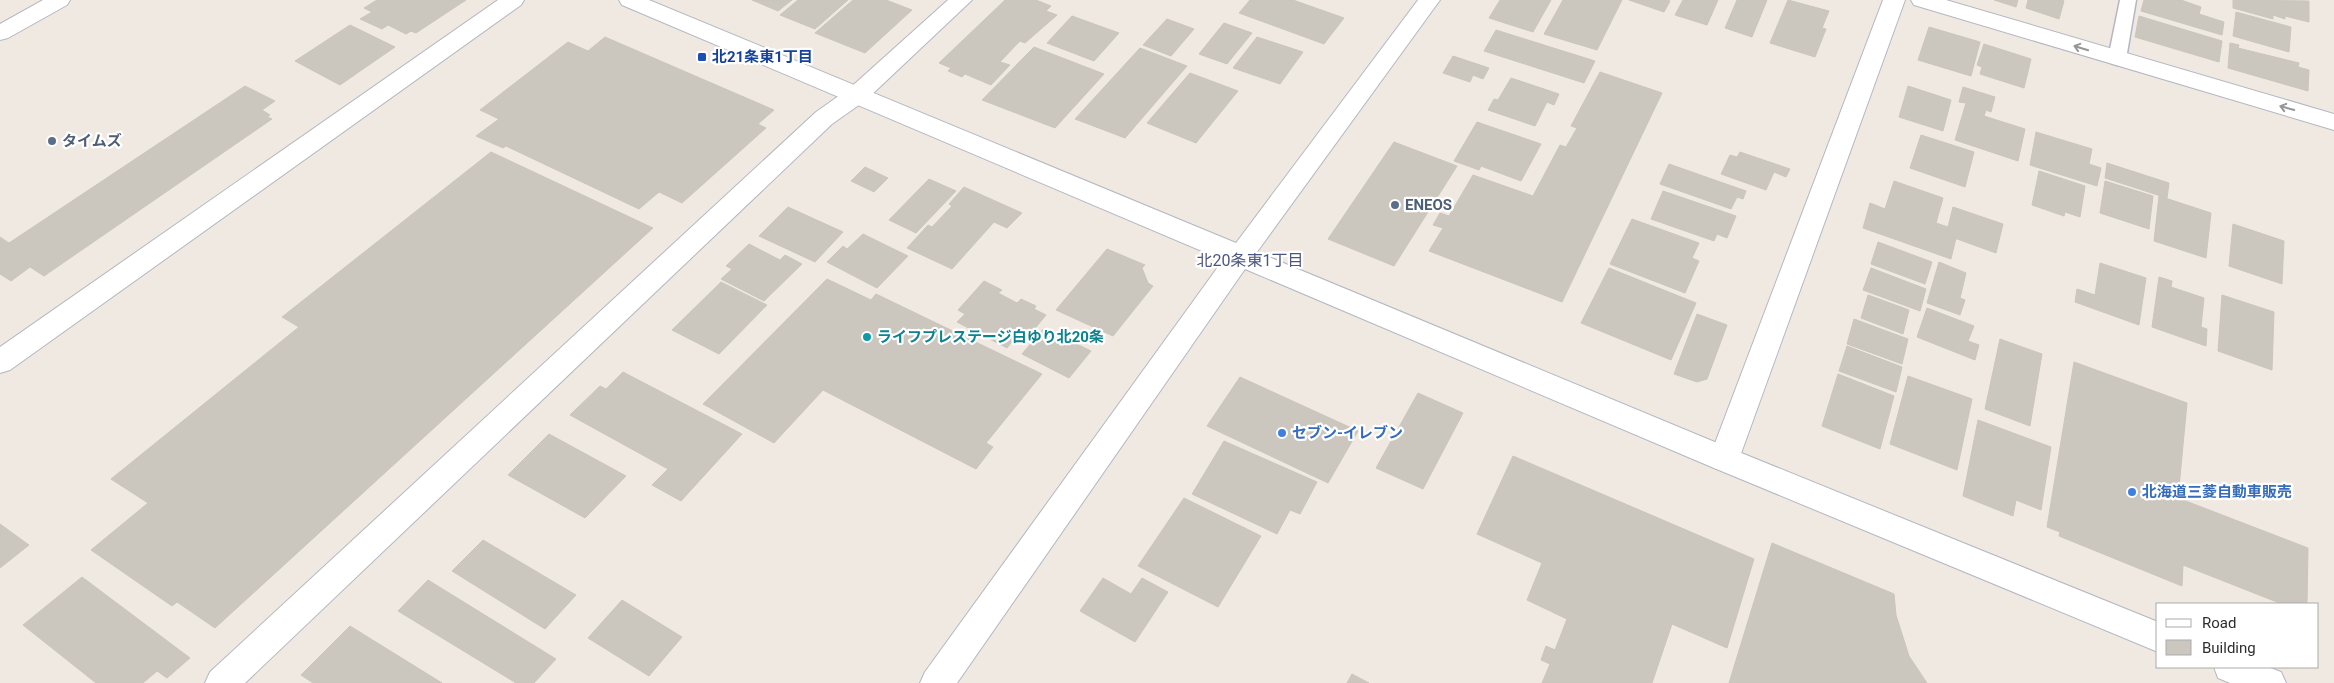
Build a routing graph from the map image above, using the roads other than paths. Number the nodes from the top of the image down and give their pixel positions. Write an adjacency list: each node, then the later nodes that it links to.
1 (59, 0): 9 (street)
2 (513, 0): 14 (street)
3 (630, 0): 11 (street)
4 (961, 0): 11 (street)
5 (1429, 0): 13 (street)
6 (1894, 0): 15 (street)
7 (1922, 0): 10 (street, one-way to 7)
8 (2128, 0): 10 (lane)
9 (0, 33)
10 (2117, 59): 12 (street, one-way to 10)
11 (858, 94): 13 (street); 18 (street)
12 (2334, 122)
13 (1240, 257): 15 (street); 19 (street)
14 (0, 362)
15 (1724, 459): 16 (street)
16 (2156, 636)
17 (2232, 668): 20 (street)
18 (222, 683)
19 (937, 683)
20 (2269, 683)

